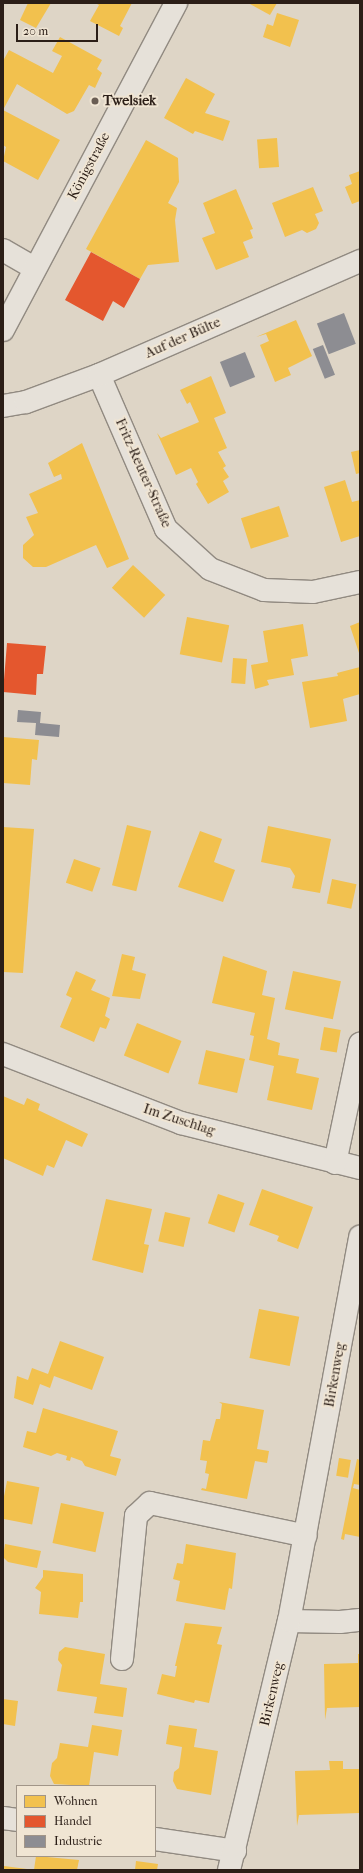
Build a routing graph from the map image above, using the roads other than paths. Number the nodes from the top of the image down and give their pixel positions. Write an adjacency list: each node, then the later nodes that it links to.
1 (176, 3): 4 (street, Königstraße)
2 (3, 250): 4 (street)
3 (360, 261): 6 (street, Auf der Bülte)
4 (34, 268): 5 (street, Königstraße)
5 (3, 330)
6 (99, 375): 7 (street, Auf der Bülte); 8 (street, Fritz-Reuter-Straße)
7 (3, 406)
8 (360, 582)
9 (360, 1044): 11 (street)
10 (3, 1054): 11 (street, Im Zuschlag)
11 (335, 1163): 12 (street, Im Zuschlag)
12 (360, 1168)
13 (360, 1237): 14 (street, Birkenweg)
14 (306, 1536): 16 (street, Birkenweg); 17 (street)
15 (360, 1620): 16 (street)
16 (289, 1621): 21 (street, Birkenweg)
17 (122, 1659)
18 (3, 1818): 19 (street)
19 (16, 1820)
20 (156, 1839): 21 (street, Birkenweg)
21 (232, 1860)

